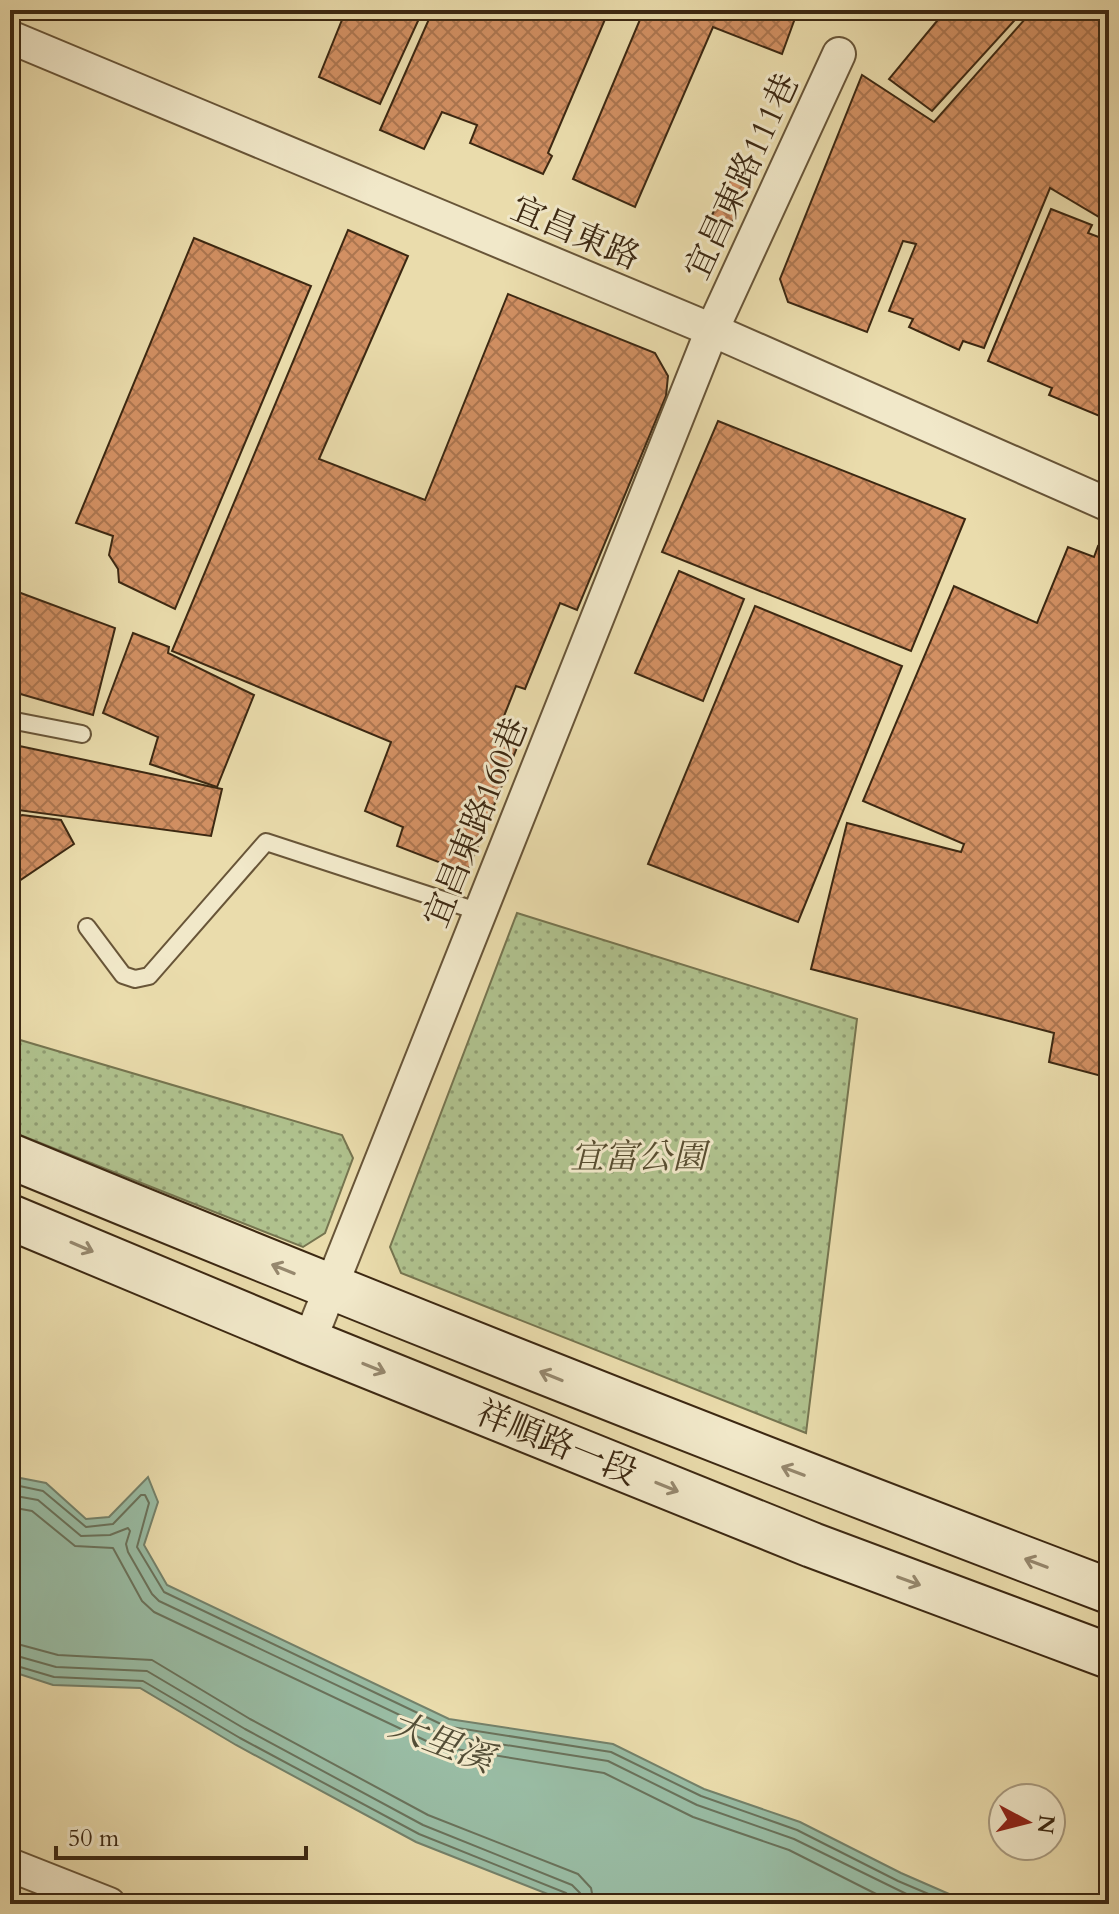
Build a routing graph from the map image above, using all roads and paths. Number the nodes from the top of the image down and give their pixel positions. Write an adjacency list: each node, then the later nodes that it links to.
1 (10, 37): 3 (street, 宜昌東路)
2 (839, 54): 3 (street, 宜昌東路111巷)
3 (712, 330): 4 (street, 宜昌東路); 7 (street, 宜昌東路160巷)
4 (1109, 505)
5 (10, 720): 6 (lane)
6 (82, 734)
7 (480, 912): 8 (lane); 11 (street, 宜昌東路160巷)
8 (87, 927)
9 (10, 1156): 11 (street, 祥順路一段, one-way to 9)
10 (10, 1217): 12 (street, 祥順路一段, one-way to 12)
11 (331, 1289): 12 (street, 宜昌東路160巷); 13 (street, 祥順路一段, one-way to 11)
12 (309, 1342): 14 (street, 祥順路一段, one-way to 14)
13 (1109, 1591)
14 (1109, 1656)
15 (10, 1865): 16 (street)
16 (109, 1904)

